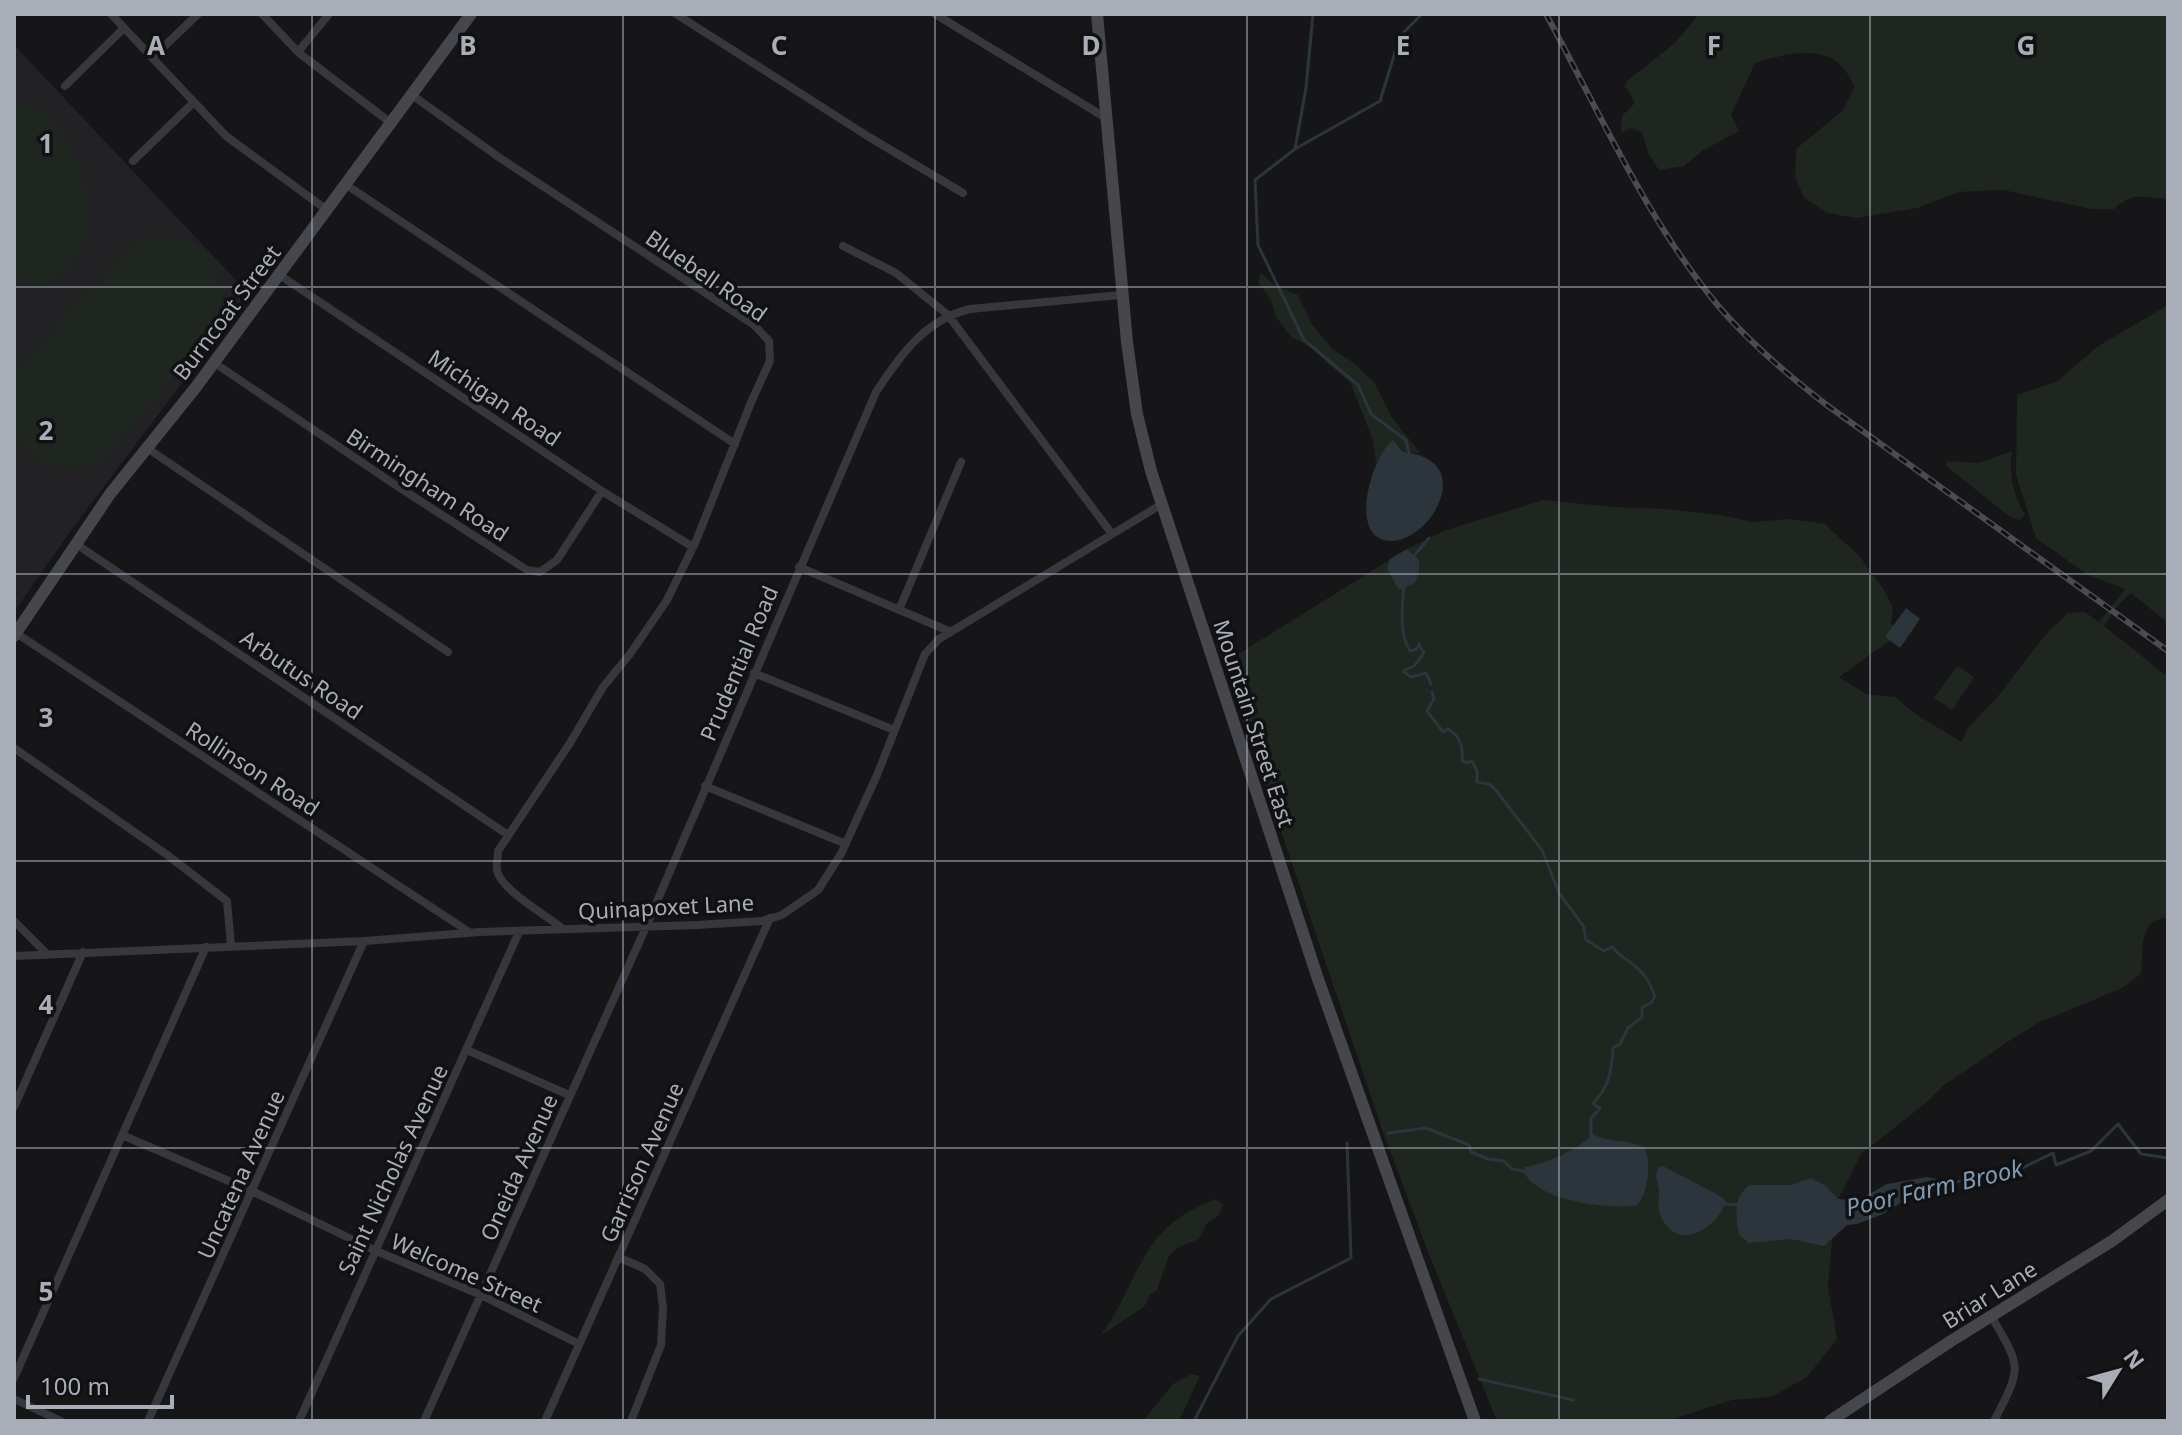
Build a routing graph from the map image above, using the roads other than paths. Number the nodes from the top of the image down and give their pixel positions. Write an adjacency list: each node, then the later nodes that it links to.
1 (111, 14): 9 (street)
2 (198, 14): 11 (street)
3 (262, 14): 10 (street)
4 (329, 14): 10 (street)
5 (471, 14): 13 (main road, Burncoat Street)
6 (676, 14): 19 (street)
7 (935, 14): 15 (street)
8 (1097, 14): 15 (main road, Mountain Street East)
9 (124, 28): 11 (street); 12 (street)
10 (298, 52): 16 (street)
11 (152, 58): 14 (street)
12 (65, 86)
13 (412, 95): 16 (main road, Burncoat Street); 26 (street, Bluebell Road)
14 (194, 102): 17 (street); 20 (street)
15 (1106, 118): 23 (main road, Mountain Street East)
16 (391, 123): 18 (main road, Burncoat Street)
17 (133, 161)
18 (345, 184): 20 (main road, Burncoat Street); 26 (street)
19 (963, 193)
20 (327, 210): 22 (main road, Burncoat Street)
21 (843, 246): 24 (street)
22 (278, 274): 25 (main road, Burncoat Street); 29 (street, Michigan Road)
23 (1121, 295): 24 (street); 30 (main road, Mountain Street East)
24 (948, 315): 31 (street); 34 (street, Prudential Road)
25 (213, 362): 27 (main road, Burncoat Street); 29 (street, Birmingham Road)
26 (735, 444): 33 (street, Bluebell Road)
27 (147, 448): 32 (main road, Burncoat Street); 38 (street)
28 (961, 462): 35 (street)
29 (602, 491): 33 (street, Michigan Road)
30 (1162, 504): 31 (street, Quinapoxet Lane); 76 (main road, Mountain Street East)
31 (1112, 534): 36 (street, Quinapoxet Lane)
32 (76, 544): 37 (main road, Burncoat Street); 43 (street, Arbutus Road)
33 (693, 547): 43 (street, Bluebell Road)
34 (799, 567): 35 (street); 39 (street, Prudential Road)
35 (899, 610): 36 (street)
36 (951, 632): 40 (street, Quinapoxet Lane)
37 (15, 634): 50 (street, Rollinson Road)
38 (448, 652)
39 (754, 673): 40 (street); 42 (street, Prudential Road)
40 (894, 730): 44 (street, Quinapoxet Lane)
41 (14, 748): 52 (street)
42 (705, 786): 44 (street); 47 (street, Prudential Road)
43 (508, 835): 48 (street, Bluebell Road)
44 (846, 844): 45 (street, Quinapoxet Lane)
45 (770, 918): 47 (street, Quinapoxet Lane); 64 (street, Garrison Avenue)
46 (14, 921): 55 (street)
47 (646, 927): 48 (street, Quinapoxet Lane); 58 (street, Oneida Avenue)
48 (563, 929): 49 (street, Quinapoxet Lane)
49 (519, 932): 50 (street, Quinapoxet Lane); 57 (street, Saint Nicholas Avenue)
50 (471, 933): 51 (street, Quinapoxet Lane)
51 (364, 941): 52 (street, Quinapoxet Lane); 61 (street, Uncatena Avenue)
52 (231, 946): 53 (street, Quinapoxet Lane)
53 (206, 947): 54 (street, Quinapoxet Lane); 60 (street)
54 (83, 952): 55 (street, Quinapoxet Lane); 59 (street)
55 (47, 954): 56 (street, Quinapoxet Lane)
56 (14, 956)
57 (467, 1050): 58 (street); 63 (street, Saint Nicholas Avenue)
58 (569, 1095): 65 (street, Oneida Avenue)
59 (14, 1107)
60 (122, 1135): 61 (street, Welcome Street); 68 (street)
61 (252, 1191): 63 (street, Welcome Street); 71 (street, Uncatena Avenue)
62 (2168, 1200): 66 (main road, Briar Lane)
63 (374, 1250): 65 (street, Welcome Street); 72 (street, Saint Nicholas Avenue)
64 (618, 1257): 67 (street, Garrison Avenue); 75 (street)
65 (481, 1295): 67 (street, Welcome Street); 73 (street, Oneida Avenue)
66 (1991, 1316): 77 (main road, Briar Lane); 78 (street)
67 (579, 1344): 74 (street, Garrison Avenue)
68 (14, 1378)
69 (14, 1399): 70 (street)
70 (61, 1421)
71 (148, 1421)
72 (299, 1421)
73 (424, 1421)
74 (545, 1421)
75 (631, 1421)
76 (1475, 1421)
77 (1830, 1421)
78 (1994, 1421)

